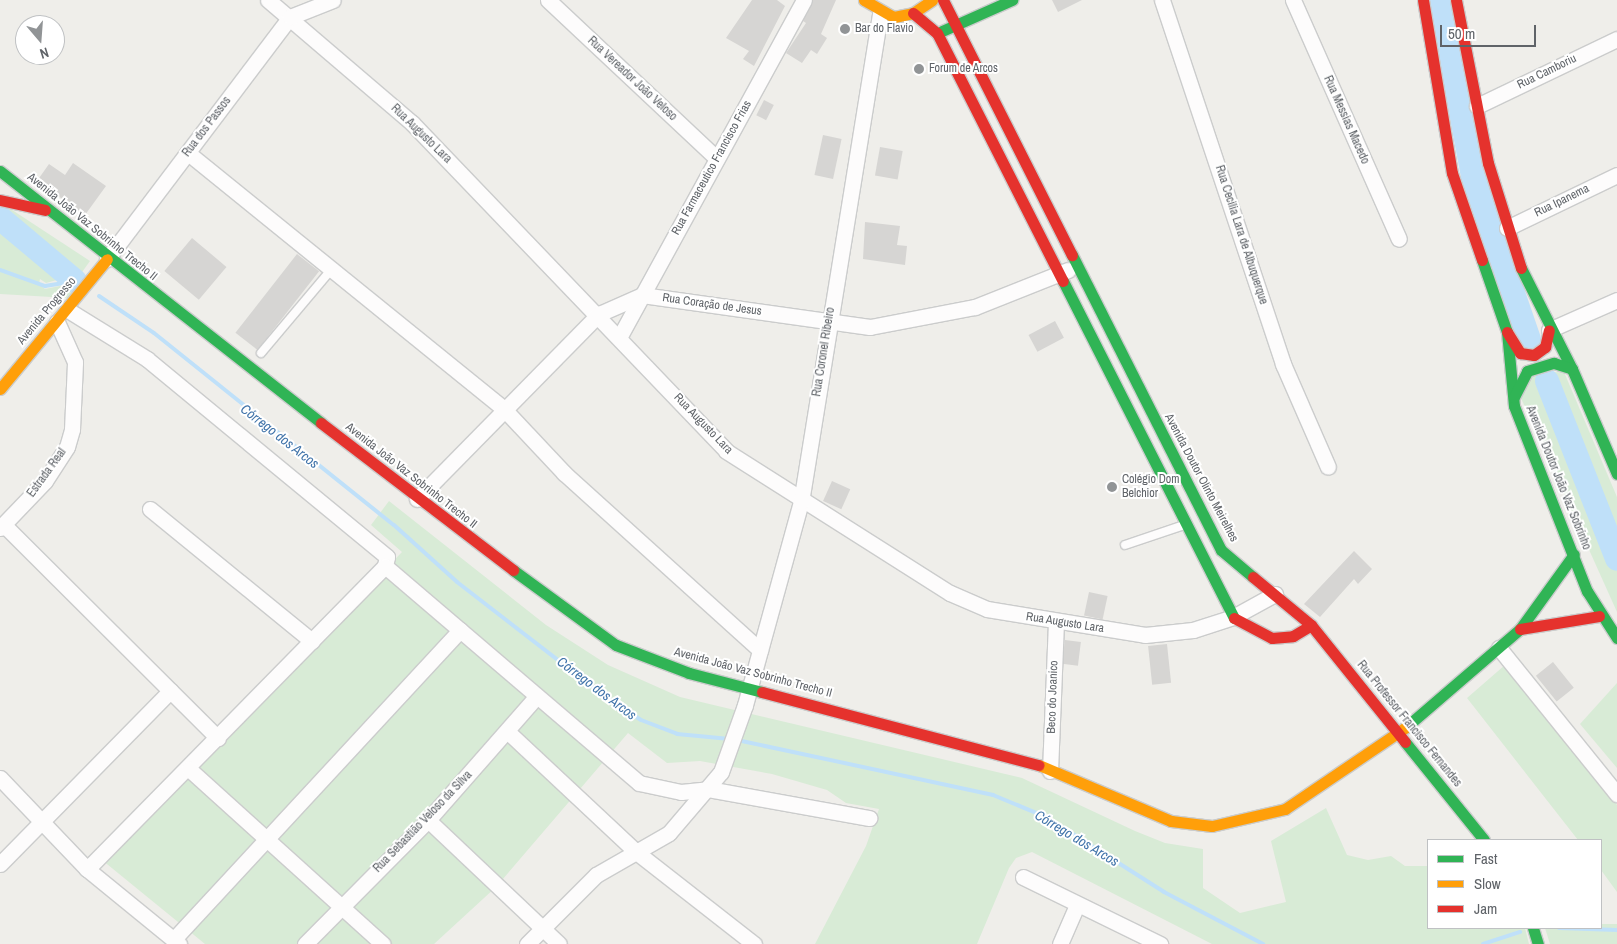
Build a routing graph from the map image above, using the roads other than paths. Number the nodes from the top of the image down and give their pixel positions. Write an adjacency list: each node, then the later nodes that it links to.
1 (268, 0): 14 (street, Rua Augusto Lara)
2 (333, 0): 14 (street)
3 (548, 0): 22 (street, Rua Vereador João Veloso)
4 (804, 0): 22 (street, Rua Farmaceutico Francisco Frias)
5 (932, 0): 13 (street)
6 (943, 0): 15 (street, Avenida Doutor Olinto Meirelhes)
7 (1012, 0): 15 (street)
8 (1162, 0): 51 (street, Rua Cecilia Lara de Albuquerque)
9 (1293, 0): 28 (street, Rua Messias Macedo)
10 (1423, 0): 41 (street, Avenida Doutor João Vaz Sobrinho)
11 (1456, 0): 18 (street)
12 (875, 5): 13 (street); 38 (street, Rua Coronel Ribeiro)
13 (913, 13): 16 (street)
14 (290, 17): 20 (street, Rua dos Passos); 37 (street, Rua Augusto Lara)
15 (954, 25): 16 (street); 19 (street, Avenida Doutor Olinto Meirelhes)
16 (937, 33): 21 (street)
17 (1617, 39): 18 (street, Rua Camboriu)
18 (1477, 106): 27 (street)
19 (1016, 147): 21 (street); 30 (street, Avenida Doutor Olinto Meirelhes)
20 (188, 153): 29 (street, Rua dos Passos); 31 (street)
21 (999, 155): 33 (street)
22 (716, 158): 34 (street, Rua Farmaceutico Francisco Frias)
23 (0, 171): 26 (street, Avenida João Vaz Sobrinho Trecho II)
24 (1617, 175): 27 (street, Rua Ipanema)
25 (0, 200): 26 (street)
26 (47, 211): 29 (street, Avenida João Vaz Sobrinho Trecho II)
27 (1507, 228): 40 (street)
28 (1399, 239)
29 (107, 259): 32 (street, Rua dos Passos); 53 (street, Avenida João Vaz Sobrinho Trecho II)
30 (1077, 266): 33 (street, Rua Coração de Jesus); 46 (street, Avenida Doutor Olinto Meirelhes)
31 (331, 270): 43 (lane); 48 (street)
32 (96, 274): 36 (street, Avenida Progresso)
33 (1059, 274): 38 (street, Rua Coração de Jesus); 49 (street)
34 (642, 295): 37 (street); 38 (street, Rua Coração de Jesus); 42 (street, Rua Farmaceutico Francisco Frias)
35 (1617, 300): 40 (street)
36 (71, 306): 39 (street, Avenida Progresso); 61 (street)
37 (600, 314): 42 (street, Rua Augusto Lara); 48 (street)
38 (829, 321): 54 (street, Rua Coronel Ribeiro)
39 (57, 322): 45 (street, Avenida Progresso); 58 (street, Estrada Real)
40 (1549, 330): 41 (street); 44 (street)
41 (1507, 332): 47 (street, Avenida Doutor João Vaz Sobrinho)
42 (620, 336): 54 (street, Rua Augusto Lara)
43 (261, 353)
44 (1572, 369): 47 (street); 50 (street)
45 (0, 389)
46 (1145, 400): 49 (street); 56 (street, Avenida Doutor Olinto Meirelhes)
47 (1514, 406): 60 (street, Avenida Doutor João Vaz Sobrinho)
48 (504, 409): 53 (street); 72 (street)
49 (1127, 409): 57 (street)
50 (1610, 441): 52 (street)
51 (1328, 467)
52 (1617, 474)
53 (417, 499): 73 (street, Avenida João Vaz Sobrinho Trecho II)
54 (801, 502): 65 (street, Rua Augusto Lara); 72 (street, Rua Coronel Ribeiro)
55 (150, 508): 70 (street)
56 (1204, 517): 57 (lane); 62 (street, Avenida Doutor Olinto Meirelhes)
57 (1186, 524): 59 (lane); 64 (street)
58 (2, 527): 74 (street)
59 (1125, 545)
60 (1574, 554): 63 (street, Avenida Doutor João Vaz Sobrinho); 67 (street, Avenida João Vaz Sobrinho Trecho II)
61 (386, 566): 68 (street); 70 (street)
62 (1275, 594): 64 (street, Rua Augusto Lara); 66 (street, Avenida Doutor Olinto Meirelhes)
63 (1599, 616): 67 (street); 69 (street, Avenida Doutor João Vaz Sobrinho)
64 (1233, 617): 65 (street, Rua Augusto Lara); 66 (street)
65 (1056, 624): 80 (street, Beco do Joanico)
66 (1311, 625): 77 (street, Rua Professor Francisco Fernandes)
67 (1520, 629): 71 (street, Avenida João Vaz Sobrinho Trecho II)
68 (460, 630): 75 (street); 87 (street)
69 (1617, 638)
70 (312, 641): 78 (street)
71 (1499, 648): 77 (street, Avenida João Vaz Sobrinho Trecho II); 83 (street)
72 (760, 650): 73 (street, Rua Coronel Ribeiro)
73 (749, 688): 80 (street, Avenida João Vaz Sobrinho Trecho II); 82 (street, Rua Coronel Ribeiro)
74 (170, 691): 78 (street); 85 (street)
75 (537, 696): 76 (street, Rua Sebastião Veloso da Silva); 82 (street)
76 (508, 732): 86 (street, Rua Sebastião Veloso da Silva); 89 (street)
77 (1400, 733): 80 (street, Avenida João Vaz Sobrinho Trecho II); 88 (street, Rua Professor Francisco Fernandes)
78 (218, 738): 79 (street)
79 (189, 769): 87 (street); 91 (street)
80 (1050, 770)
81 (0, 778): 85 (street)
82 (708, 788): 84 (street); 89 (street)
83 (1617, 794)
84 (869, 818)
85 (42, 820): 90 (street); 91 (street)
86 (428, 820): 94 (street, Rua Sebastião Veloso da Silva); 95 (street)
87 (266, 838): 94 (street); 97 (street)
88 (1483, 839)
89 (635, 851): 95 (street); 102 (street)
90 (0, 864)
91 (88, 869): 97 (street)
92 (1023, 878): 93 (street)
93 (1077, 905): 103 (street); 104 (street)
94 (342, 906): 98 (street, Rua Sebastião Veloso da Silva); 99 (street)
95 (540, 929): 100 (street); 101 (street)
96 (1533, 929): 105 (street)
97 (176, 942)
98 (305, 944)
99 (383, 944)
100 (527, 944)
101 (559, 944)
102 (754, 944)
103 (1060, 944)
104 (1160, 944)
105 (1538, 944)

